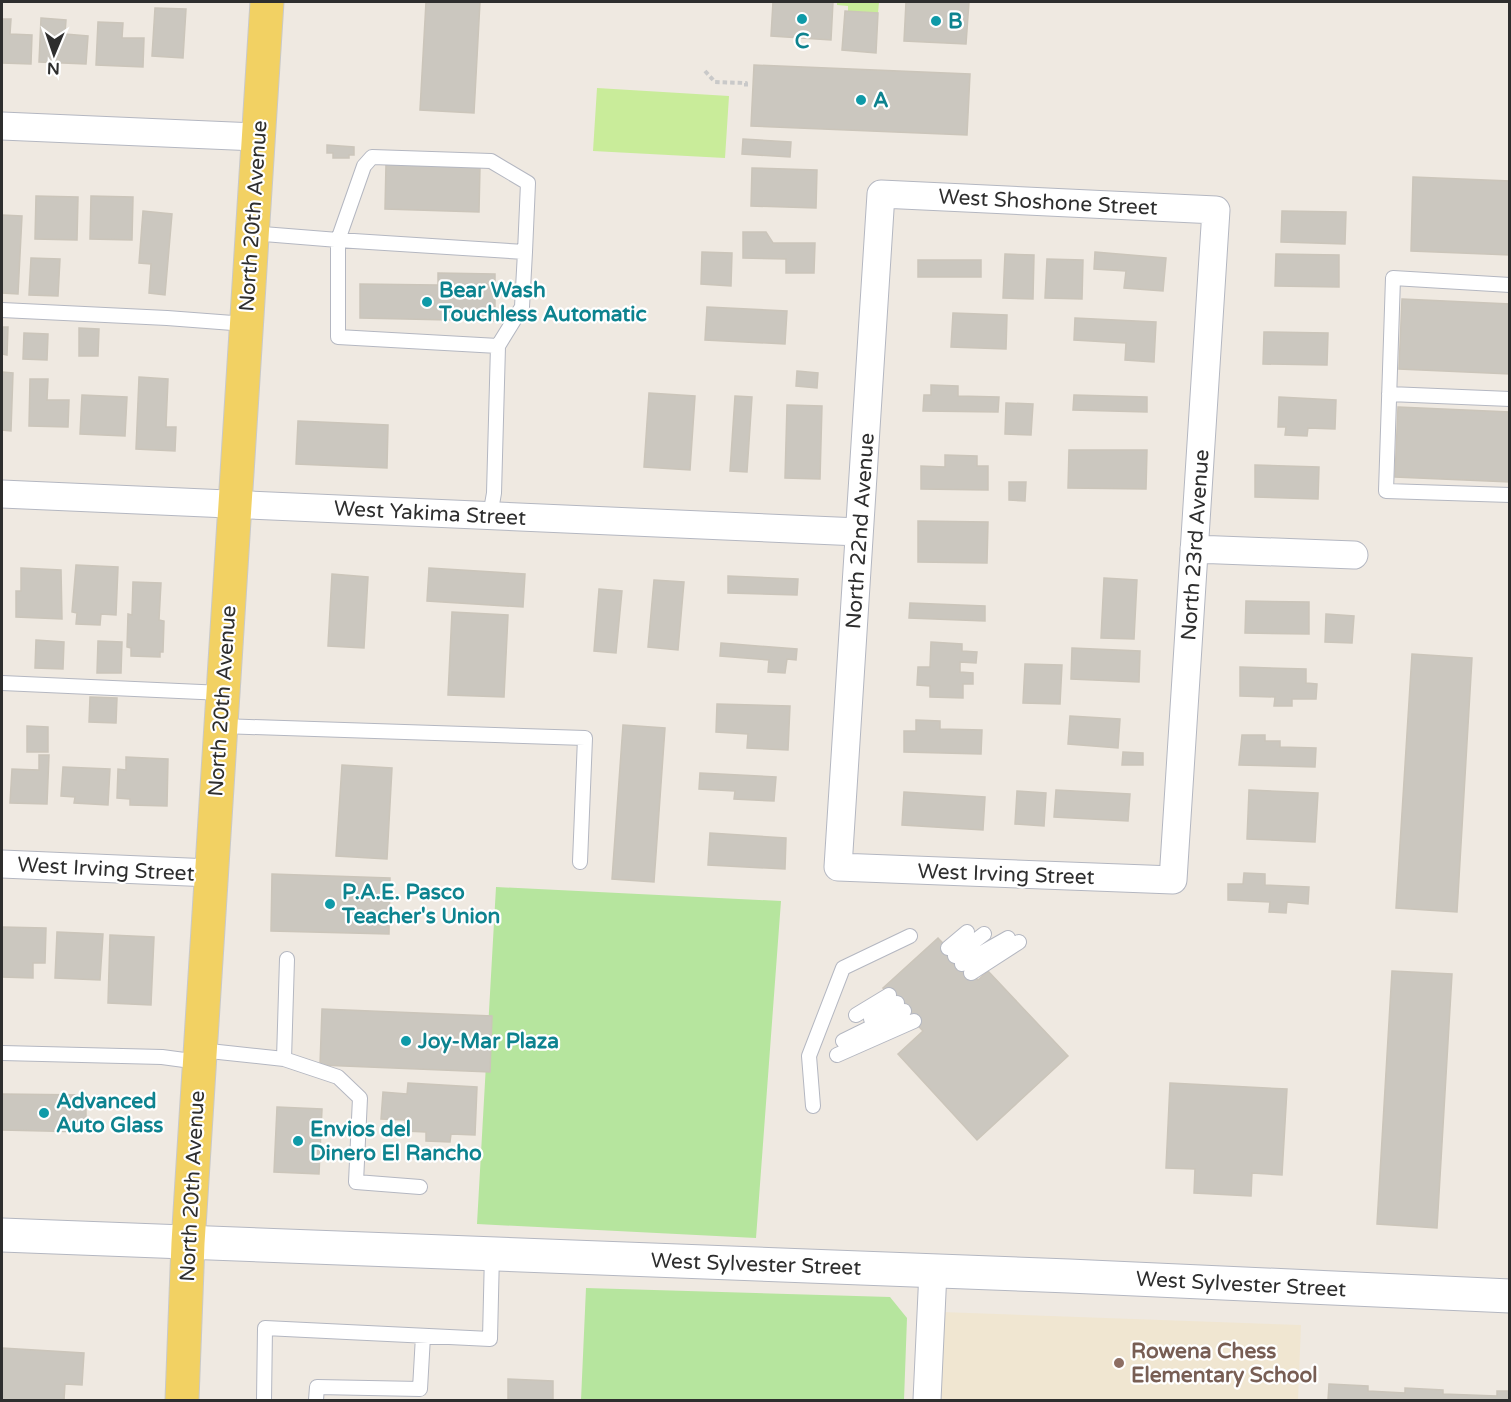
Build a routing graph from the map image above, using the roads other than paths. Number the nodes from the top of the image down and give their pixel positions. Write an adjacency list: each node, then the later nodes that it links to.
1 (267, 2): 3 (main road, North 20th Avenue)
2 (2, 126): 3 (street)
3 (258, 137): 6 (main road, North 20th Avenue)
4 (881, 194): 5 (street, West Shoshone Street); 19 (street, North 22nd Avenue)
5 (1216, 210): 20 (street, North 23rd Avenue)
6 (252, 233): 7 (lane); 11 (main road, North 20th Avenue)
7 (338, 240): 8 (lane); 8 (lane); 12 (lane)
8 (525, 252): 12 (lane)
9 (1509, 285): 13 (lane)
10 (2, 310): 11 (lane)
11 (246, 324): 17 (main road, North 20th Avenue)
12 (498, 346): 18 (lane)
13 (1389, 394): 14 (lane); 16 (lane)
14 (1509, 399)
15 (2, 494): 17 (street, West Yakima Street)
16 (1509, 495)
17 (235, 504): 18 (street, West Yakima Street); 23 (main road, North 20th Avenue)
18 (490, 516): 19 (street, West Yakima Street)
19 (860, 532): 27 (street, North 22nd Avenue)
20 (1194, 549): 21 (street); 29 (street, North 23rd Avenue)
21 (1354, 555)
22 (2, 683): 23 (lane)
23 (223, 693): 24 (main road, North 20th Avenue)
24 (221, 726): 25 (lane); 28 (main road, North 20th Avenue)
25 (580, 862)
26 (2, 864): 28 (street, West Irving Street)
27 (838, 867): 29 (street, West Irving Street)
28 (211, 873): 41 (main road, North 20th Avenue)
29 (1173, 880)
30 (967, 932): 35 (lane)
31 (984, 934): 35 (lane)
32 (910, 936): 43 (lane)
33 (1013, 940): 35 (lane)
34 (287, 959): 42 (lane)
35 (959, 960)
36 (901, 1007): 37 (lane); 38 (lane); 40 (lane)
37 (856, 1015)
38 (845, 1037)
39 (2, 1053): 41 (lane)
40 (837, 1055)
41 (200, 1056): 42 (lane); 46 (main road, North 20th Avenue)
42 (284, 1059): 44 (lane)
43 (813, 1107)
44 (420, 1187)
45 (2, 1235): 46 (street, West Sylvester Street)
46 (188, 1243): 47 (street, West Sylvester Street); 51 (main road, North 20th Avenue)
47 (492, 1254): 48 (street, West Sylvester Street); 50 (lane)
48 (933, 1271): 49 (street, West Sylvester Street); 54 (street)
49 (1509, 1296)
50 (423, 1335): 52 (lane); 53 (lane)
51 (182, 1401)
52 (264, 1401)
53 (316, 1401)
54 (927, 1401)

